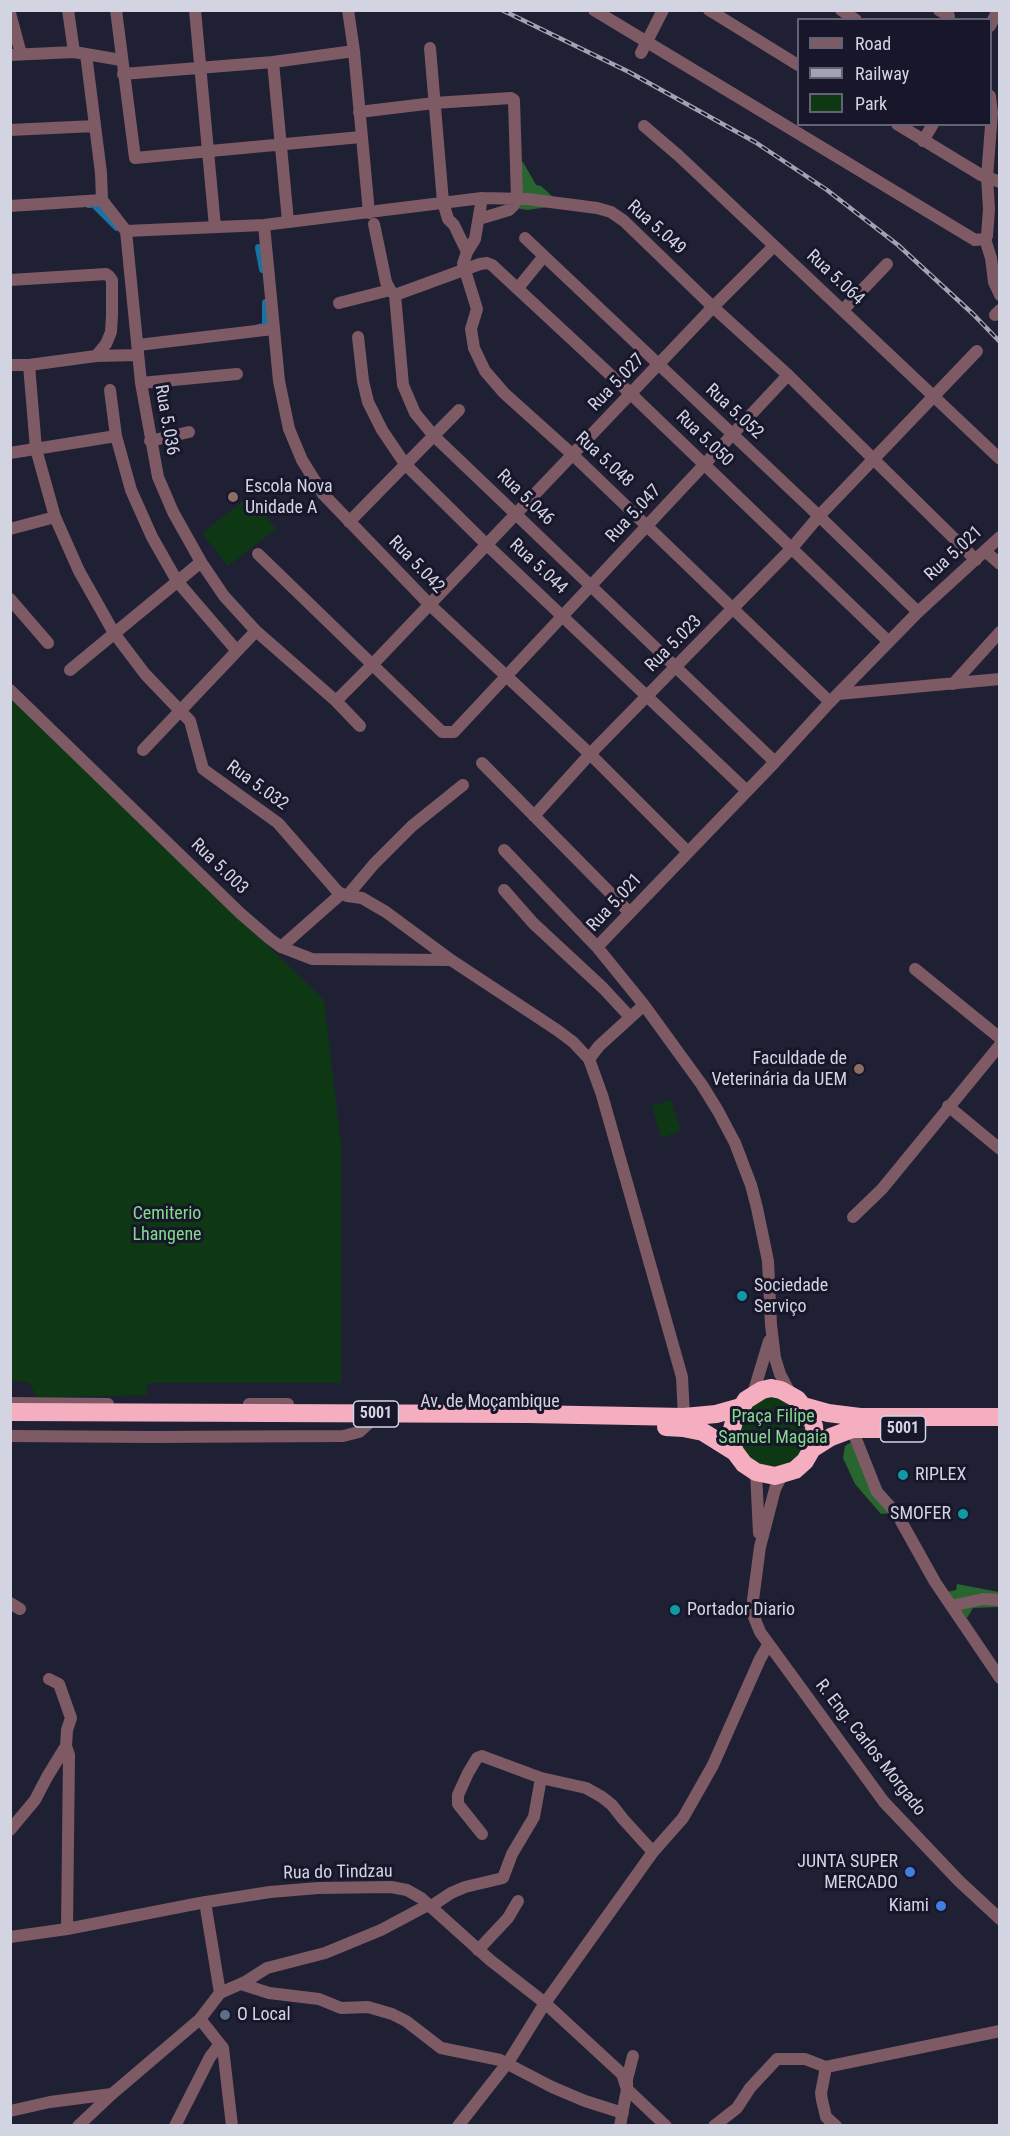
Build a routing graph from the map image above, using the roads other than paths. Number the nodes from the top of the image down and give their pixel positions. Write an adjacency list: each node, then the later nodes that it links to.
1 (68, 10): 12 (street)
2 (116, 10): 15 (street)
3 (195, 10): 18 (street)
4 (348, 10): 11 (street, Rua 5.046)
5 (594, 10): 9 (street)
6 (663, 10): 9 (street)
7 (709, 10): 17 (street)
8 (10, 13): 14 (street)
9 (646, 41): 13 (street); 46 (street)
10 (430, 48): 20 (street)
11 (354, 51): 16 (street); 21 (street, Rua 5.046)
12 (80, 53): 14 (street); 15 (street); 22 (street)
13 (641, 53)
14 (16, 54)
15 (122, 60): 19 (street)
16 (273, 62): 18 (street); 30 (street)
17 (797, 64)
18 (201, 68): 19 (street); 31 (street)
19 (123, 74): 31 (street)
20 (434, 103): 21 (street); 35 (street); 37 (street)
21 (360, 112): 28 (street, Rua 5.046)
22 (95, 126): 27 (street); 36 (street)
23 (644, 126): 47 (street, Rua 5.064)
24 (900, 126): 29 (street)
25 (932, 126): 29 (street)
26 (991, 126): 32 (street)
27 (10, 129)
28 (361, 137): 30 (street); 39 (street, Rua 5.046)
29 (923, 141): 32 (street)
30 (281, 144): 31 (street); 41 (street)
31 (209, 152): 43 (street)
32 (987, 177): 33 (street); 46 (street)
33 (999, 182)
34 (482, 198): 35 (street, Rua 5.049); 37 (street, Rua 5.049); 40 (street, Rua 5.048)
35 (518, 198): 40 (street); 57 (street, Rua 5.049)
36 (102, 200): 38 (street); 44 (street)
37 (443, 202): 39 (street, Rua 5.049); 48 (street)
38 (10, 206)
39 (372, 218): 41 (street, Rua 5.049); 54 (street, Rua 5.046)
40 (479, 219): 48 (street, Rua 5.048)
41 (288, 221): 42 (street, Rua 5.049)
42 (264, 225): 43 (street, Rua 5.049); 59 (street, Rua 5.042)
43 (215, 227): 44 (street, Rua 5.049)
44 (126, 231): 61 (street, Rua 5.036)
45 (525, 238): 49 (street, Rua 5.052)
46 (985, 239): 55 (street)
47 (774, 246): 57 (street, Rua 5.027); 58 (street, Rua 5.064)
48 (467, 252): 51 (street, Rua 5.048)
49 (544, 256): 53 (street); 66 (street, Rua 5.052)
50 (888, 264): 58 (street)
51 (464, 270): 53 (street, Rua 5.050); 54 (street); 81 (street, Rua 5.048)
52 (10, 280): 63 (street)
53 (518, 288): 71 (street, Rua 5.050)
54 (393, 292): 56 (street); 76 (street, Rua 5.046)
55 (999, 295)
56 (339, 303)
57 (713, 307): 66 (street, Rua 5.027); 68 (street, Rua 5.049)
58 (843, 310): 72 (street, Rua 5.064)
59 (273, 329): 61 (street); 89 (street, Rua 5.042)
60 (358, 337): 84 (street, Rua 5.044)
61 (138, 350): 63 (street); 69 (street, Rua 5.036)
62 (977, 351): 72 (street, Rua 5.023)
63 (96, 356): 65 (street)
64 (10, 365): 65 (street)
65 (29, 365): 79 (street, Rua 5.032)
66 (658, 366): 71 (street, Rua 5.027); 77 (street, Rua 5.052)
67 (237, 374): 69 (street)
68 (788, 375): 77 (street, Rua 5.047); 82 (street, Rua 5.049)
69 (141, 383): 78 (street, Rua 5.036)
70 (110, 390): 75 (street)
71 (631, 394): 81 (street, Rua 5.027); 85 (street, Rua 5.050)
72 (933, 397): 82 (street, Rua 5.023); 83 (street, Rua 5.064)
73 (459, 410): 76 (street)
74 (189, 432): 78 (street)
75 (116, 436): 79 (street); 99 (street)
76 (434, 436): 84 (street); 86 (street, Rua 5.046)
77 (733, 436): 85 (street, Rua 5.047); 87 (street, Rua 5.052)
78 (150, 441): 97 (street, Rua 5.036)
79 (36, 449): 80 (street); 88 (street, Rua 5.032)
80 (10, 453)
81 (573, 454): 86 (street, Rua 5.027); 90 (street, Rua 5.048)
82 (874, 459): 87 (street, Rua 5.023); 96 (street, Rua 5.049)
83 (999, 459)
84 (405, 464): 89 (street); 93 (street, Rua 5.044)
85 (705, 466): 90 (street, Rua 5.047); 94 (street, Rua 5.050)
86 (516, 514): 93 (street, Rua 5.027); 100 (street, Rua 5.046)
87 (819, 516): 94 (street, Rua 5.023); 104 (street, Rua 5.052)
88 (55, 517): 91 (street); 108 (street, Rua 5.032)
89 (349, 522): 102 (street, Rua 5.042)
90 (648, 526): 100 (street, Rua 5.047); 103 (street, Rua 5.048)
91 (10, 529)
92 (999, 537): 96 (street, Rua 5.021)
93 (487, 545): 102 (street, Rua 5.027); 105 (street, Rua 5.044)
94 (791, 549): 103 (street, Rua 5.023); 109 (street, Rua 5.050)
95 (258, 554): 112 (street, Rua 5.047)
96 (981, 555): 98 (street, Rua 5.049); 104 (street, Rua 5.021)
97 (201, 562): 99 (street); 106 (street, Rua 5.036)
98 (999, 564)
99 (177, 581): 108 (street); 111 (street)
100 (591, 587): 105 (street, Rua 5.047); 113 (street, Rua 5.046)
101 (10, 600): 110 (street)
102 (430, 605): 112 (street, Rua 5.027); 115 (street, Rua 5.042)
103 (734, 608): 113 (street, Rua 5.023); 120 (street, Rua 5.048)
104 (918, 612): 109 (street, Rua 5.021)
105 (563, 615): 115 (street, Rua 5.047); 119 (street, Rua 5.044)
106 (256, 631): 111 (street); 121 (street, Rua 5.036)
107 (999, 632): 117 (street)
108 (114, 633): 114 (street); 122 (street, Rua 5.032)
109 (889, 642): 120 (street, Rua 5.021)
110 (48, 643)
111 (237, 651): 122 (street)
112 (372, 666): 115 (street, Rua 5.047); 121 (street, Rua 5.027)
113 (676, 668): 119 (street, Rua 5.023); 126 (street, Rua 5.046)
114 (70, 670)
115 (506, 677): 125 (street, Rua 5.042)
116 (999, 679): 117 (street)
117 (953, 684): 120 (street)
118 (10, 690): 136 (street, Rua 5.003)
119 (648, 696): 125 (street, Rua 5.023); 129 (street, Rua 5.044)
120 (834, 698): 126 (street, Rua 5.021)
121 (336, 701): 123 (street, Rua 5.036)
122 (181, 711): 124 (street); 134 (street, Rua 5.032)
123 (360, 726)
124 (143, 750)
125 (590, 754): 130 (street, Rua 5.023); 132 (street, Rua 5.042)
126 (775, 762): 129 (street, Rua 5.021)
127 (483, 763): 130 (street)
128 (463, 785): 134 (street)
129 (747, 791): 132 (street, Rua 5.021)
130 (534, 816): 135 (street)
131 (504, 850): 137 (street)
132 (688, 852): 135 (street, Rua 5.021)
133 (504, 890): 141 (street)
134 (344, 895): 136 (street); 138 (street, Rua 5.032)
135 (630, 913): 137 (street, Rua 5.021)
136 (281, 947): 138 (street, Rua 5.003)
137 (597, 947): 140 (street, Rua 5.021)
138 (451, 960): 144 (street, Rua 5.032)
139 (915, 969): 142 (street)
140 (644, 1005): 141 (street); 148 (street, Rua 5.021)
141 (630, 1017): 144 (street)
142 (999, 1038)
143 (999, 1045): 145 (street)
144 (589, 1059): 154 (street)
145 (948, 1107): 146 (street); 147 (street)
146 (999, 1149)
147 (853, 1217)
148 (771, 1325): 149 (street); 150 (street)
149 (796, 1400): 150 (highway, Av. de Moçambique / 5001); 155 (highway, Av. de Moçambique / 5001); 161 (highway)
150 (747, 1401): 154 (highway, Av. de Moçambique / 5001); 162 (highway)
151 (10, 1403): 153 (street)
152 (10, 1412): 153 (highway, Av. de Moçambique / 5001)
153 (394, 1414): 154 (highway, Av. de Moçambique / 5001)
154 (684, 1417)
155 (999, 1417)
156 (10, 1423): 157 (highway, Av. de Moçambique / 5001)
157 (369, 1423): 160 (street); 162 (highway, Av. de Moçambique / 5001)
158 (999, 1428): 159 (highway, 5001)
159 (852, 1429): 161 (highway, 5001); 167 (street)
160 (10, 1436)
161 (812, 1449): 164 (highway, 5001)
162 (735, 1452): 163 (highway)
163 (756, 1472): 164 (highway); 165 (street)
164 (782, 1475): 165 (street)
165 (760, 1547): 168 (street, R. Eng. Carlos Morgado)
166 (999, 1600): 167 (street)
167 (951, 1606): 169 (street)
168 (768, 1645): 175 (street); 179 (street, R. Eng. Carlos Morgado)
169 (999, 1678)
170 (49, 1679): 171 (street)
171 (66, 1746): 173 (street); 180 (street)
172 (541, 1778): 174 (street); 175 (street); 178 (street)
173 (10, 1830)
174 (482, 1834)
175 (650, 1856): 185 (street)
176 (518, 1901): 182 (street)
177 (205, 1902): 178 (street, Rua do Tindzau); 180 (street, Rua do Tindzau); 184 (street)
178 (429, 1906): 182 (street, Rua do Tindzau); 183 (street)
179 (999, 1919)
180 (67, 1929): 181 (street, Rua do Tindzau)
181 (10, 1937)
182 (478, 1950): 185 (street, Rua do Tindzau)
183 (241, 1984): 184 (street); 190 (street)
184 (224, 1992): 186 (street)
185 (545, 2003): 190 (street); 192 (street, Rua do Tindzau)
186 (200, 2019): 188 (street); 193 (street)
187 (999, 2031): 191 (street)
188 (220, 2044): 197 (street); 198 (street)
189 (633, 2056): 192 (street)
190 (507, 2063): 195 (street); 199 (street)
191 (826, 2067): 201 (street); 202 (street)
192 (627, 2093): 195 (street); 200 (street, Rua do Tindzau)
193 (112, 2094): 194 (street); 196 (street)
194 (10, 2111)
195 (622, 2119)
196 (78, 2126)
197 (175, 2126)
198 (231, 2126)
199 (458, 2126)
200 (666, 2126)
201 (714, 2126)
202 (836, 2126)

